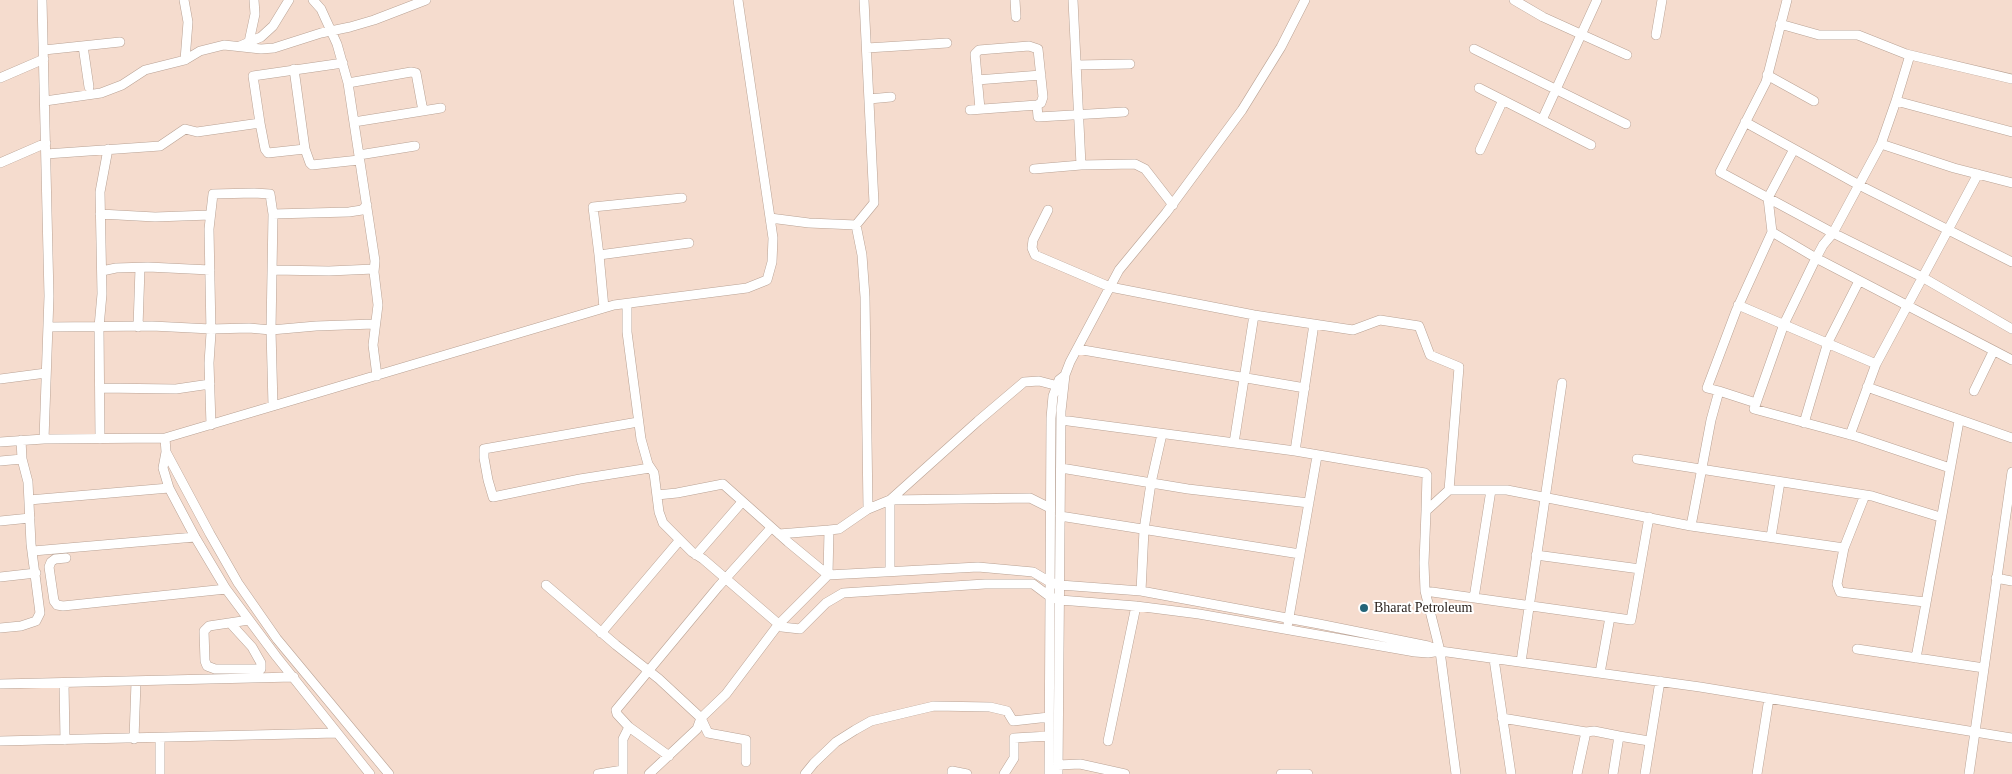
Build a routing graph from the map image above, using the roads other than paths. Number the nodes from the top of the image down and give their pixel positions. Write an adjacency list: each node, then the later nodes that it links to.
1 (42, 0): 28 (street)
2 (184, 0): 31 (street)
3 (254, 0): 22 (street)
4 (290, 0): 22 (street)
5 (313, 0): 18 (street)
6 (426, 0): 18 (street)
7 (738, 0): 86 (street)
8 (864, 0): 26 (street)
9 (1015, 0): 16 (street)
10 (1073, 0): 34 (street)
11 (1305, 0): 81 (street)
12 (1514, 0): 19 (street)
13 (1597, 0): 19 (street)
14 (1662, 0): 20 (street)
15 (1787, 0): 17 (street)
16 (1016, 17)
17 (1780, 24): 30 (street); 37 (street)
18 (332, 31): 25 (street); 32 (street)
19 (1580, 35): 29 (street); 44 (street)
20 (1656, 35)
21 (120, 42): 24 (street)
22 (250, 42): 25 (street)
23 (947, 43): 26 (street)
24 (83, 46): 28 (street); 42 (street)
25 (239, 47): 31 (street)
26 (867, 48): 46 (street)
27 (1474, 49): 44 (street)
28 (44, 54): 38 (street); 48 (street)
29 (1627, 55)
30 (1910, 55): 39 (street); 50 (street)
31 (185, 60): 48 (street)
32 (342, 63): 35 (street); 41 (street)
33 (1130, 64): 34 (street)
34 (1077, 65): 55 (street)
35 (294, 69): 57 (street); 67 (street)
36 (1041, 75): 40 (street); 40 (street); 51 (street)
37 (1767, 75): 49 (street); 59 (street)
38 (0, 78)
39 (2012, 79)
40 (977, 80): 51 (street)
41 (348, 83): 53 (street); 58 (street)
42 (89, 87)
43 (1478, 88): 47 (street)
44 (1555, 90): 56 (street); 60 (street)
45 (891, 97): 46 (street)
46 (869, 99): 87 (street)
47 (1503, 100): 56 (street); 69 (street)
48 (45, 101): 62 (street)
49 (1814, 101)
50 (1896, 101): 61 (street); 63 (street)
51 (1037, 105): 55 (street)
52 (441, 108): 53 (street)
53 (423, 111): 58 (street)
54 (1124, 112): 55 (street)
55 (1079, 114): 73 (street)
56 (1542, 120): 65 (street)
57 (260, 122): 66 (street); 67 (street)
58 (354, 122): 71 (street)
59 (1745, 122): 68 (street); 79 (street)
60 (1626, 124)
61 (2012, 132)
62 (46, 143): 70 (street); 72 (street)
63 (1881, 144): 75 (street); 77 (street)
64 (415, 146): 71 (street)
65 (1591, 146)
66 (108, 149): 70 (street); 83 (street)
67 (305, 149): 71 (street)
68 (1794, 149): 77 (street); 79 (street)
69 (1480, 150)
70 (46, 154): 111 (street)
71 (359, 158): 80 (street)
72 (0, 164)
73 (1081, 165): 74 (street); 81 (street)
74 (1034, 169)
75 (1978, 174): 76 (street); 88 (street)
76 (2012, 183)
77 (1859, 185): 88 (street); 90 (street)
78 (682, 198): 92 (street)
79 (1768, 198): 89 (street); 90 (street)
80 (367, 205): 85 (street); 96 (street)
81 (1173, 205): 102 (street)
82 (1048, 210): 102 (street)
83 (100, 214): 84 (street); 99 (street)
84 (210, 214): 85 (street); 97 (street)
85 (273, 214): 98 (street)
86 (770, 218): 87 (street); 103 (street)
87 (856, 225): 174 (street)
88 (1949, 229): 94 (street); 100 (street)
89 (1772, 232): 93 (street); 104 (street)
90 (1834, 233): 93 (street); 100 (street)
91 (689, 243): 92 (street)
92 (599, 255): 106 (street)
93 (1816, 258): 101 (street); 110 (street)
94 (2012, 262)
95 (140, 268): 97 (street); 99 (street); 113 (street)
96 (374, 269): 98 (street); 108 (street)
97 (210, 270): 114 (street)
98 (273, 270): 116 (street)
99 (102, 271): 112 (street)
100 (1922, 277): 105 (street); 115 (street)
101 (1859, 281): 105 (street); 117 (street)
102 (1110, 287): 107 (street); 118 (street)
103 (627, 304): 106 (street); 138 (street)
104 (1738, 305): 110 (street); 132 (street)
105 (1906, 306): 119 (street); 121 (street)
106 (604, 308): 123 (street)
107 (1254, 315): 109 (street); 124 (street)
108 (374, 324): 116 (street); 123 (street)
109 (1314, 324): 131 (street); 164 (street)
110 (1784, 324): 117 (street); 134 (street)
111 (48, 327): 112 (street); 122 (street)
112 (99, 327): 113 (street); 130 (street)
113 (138, 327): 114 (street)
114 (211, 329): 116 (street); 127 (street)
115 (2012, 329)
116 (271, 330): 135 (street)
117 (1828, 342): 121 (street); 139 (street)
118 (1077, 350): 124 (street); 128 (street)
119 (1993, 352): 120 (street); 133 (street)
120 (2012, 360)
121 (1876, 364): 129 (street)
122 (46, 374): 125 (street); 145 (street)
123 (377, 376): 135 (street)
124 (1244, 377): 131 (street); 149 (street)
125 (0, 379)
126 (1562, 383): 168 (street)
127 (210, 384): 130 (street); 140 (street)
128 (1060, 387): 136 (street); 170 (street); 173 (street)
129 (1867, 387): 137 (street); 142 (street)
130 (100, 388): 146 (street)
131 (1305, 388): 150 (street)
132 (1719, 391): 134 (street); 159 (street)
133 (1974, 391)
134 (1756, 403): 139 (street)
135 (273, 406): 140 (street)
136 (1061, 420): 141 (street); 157 (street)
137 (1958, 421): 144 (street); 158 (street)
138 (638, 422): 156 (street); 156 (street)
139 (1804, 423): 142 (street)
140 (211, 425): 143 (street)
141 (1162, 434): 149 (street); 162 (street)
142 (1850, 435): 158 (street)
143 (165, 438): 146 (street); 151 (street)
144 (2012, 438)
145 (44, 439): 146 (street); 147 (street)
146 (100, 439)
147 (20, 440): 148 (street); 153 (street)
148 (0, 442)
149 (1234, 443): 150 (street)
150 (1296, 451): 152 (street)
151 (166, 452): 163 (street); 264 (street)
152 (1317, 456): 172 (street); 175 (street)
153 (22, 459): 155 (street); 169 (street)
154 (1637, 459): 159 (street)
155 (0, 461)
156 (650, 468): 166 (street)
157 (1061, 468): 162 (street); 176 (street)
158 (1950, 468): 177 (street)
159 (1703, 469): 161 (street); 182 (street)
160 (2012, 472): 181 (street)
161 (1780, 482): 167 (street); 188 (street)
162 (1151, 483): 172 (street); 185 (street)
163 (169, 488): 169 (street); 187 (street)
164 (1449, 490): 165 (street); 175 (street)
165 (1491, 490): 168 (street); 211 (street)
166 (657, 495): 171 (street); 189 (street)
167 (1865, 495): 177 (street); 190 (street)
168 (1544, 497): 178 (street); 194 (street)
169 (29, 500): 179 (street)
170 (890, 500): 173 (street); 174 (street); 197 (street)
171 (742, 502): 183 (street); 193 (street)
172 (1308, 503): 192 (street)
173 (1050, 508): 204 (street)
174 (868, 509): 184 (street)
175 (1426, 511): 209 (street)
176 (1060, 516): 185 (street); 206 (street)
177 (1940, 516): 213 (street)
178 (1649, 517): 182 (street); 196 (street)
179 (30, 518): 180 (street); 191 (street)
180 (0, 521)
181 (2008, 522): 202 (street)
182 (1691, 526): 188 (street)
183 (771, 528): 186 (street); 201 (street)
184 (829, 530): 186 (street); 199 (street)
185 (1144, 530): 192 (street); 208 (street)
186 (779, 534): 199 (street)
187 (195, 537): 191 (street); 207 (street)
188 (1771, 537): 190 (street)
189 (680, 541): 193 (street); 223 (street)
190 (1844, 548): 213 (street)
191 (33, 551): 198 (street)
192 (1300, 554): 217 (street)
193 (696, 555): 201 (street)
194 (1536, 555): 196 (street); 215 (street)
195 (66, 558): 207 (street)
196 (1640, 569): 216 (street)
197 (890, 570): 199 (street); 204 (street)
198 (36, 573): 200 (street); 221 (street)
199 (828, 575): 220 (street)
200 (0, 576)
201 (726, 578): 220 (street); 234 (street)
202 (1996, 578): 203 (street); 233 (street)
203 (2012, 581)
204 (1050, 582): 206 (street); 210 (street)
205 (546, 585): 223 (street)
206 (1060, 585): 208 (street); 212 (street)
207 (226, 589): 218 (street)
208 (1141, 591): 217 (street)
209 (1425, 591): 211 (street); 227 (street)
210 (1049, 596): 212 (street); 220 (street); 242 (street)
211 (1474, 598): 215 (street)
212 (1060, 600): 214 (street); 260 (street)
213 (1925, 602): 230 (street)
214 (1136, 606): 222 (street); 256 (street)
215 (1529, 606): 216 (street); 231 (street)
216 (1610, 617): 235 (street)
217 (1289, 618): 222 (street); 227 (street)
218 (249, 620): 219 (street); 224 (street)
219 (231, 624): 225 (street); 232 (street)
220 (778, 625): 243 (street)
221 (0, 628)
222 (1287, 629): 227 (street)
223 (601, 632): 234 (street)
224 (262, 638): 225 (street); 228 (street)
225 (249, 644): 232 (street)
226 (1857, 649): 230 (street)
227 (1440, 651): 229 (street); 275 (street)
228 (276, 656): 232 (street); 236 (street)
229 (1494, 658): 231 (street); 244 (street)
230 (1916, 658): 233 (street)
231 (1521, 662): 235 (street)
232 (261, 663)
233 (1984, 668): 247 (street)
234 (649, 672): 243 (street); 245 (street)
235 (1600, 673): 237 (street)
236 (294, 678): 238 (street); 248 (street)
237 (1660, 681): 241 (street); 257 (street)
238 (136, 682): 239 (street); 253 (street)
239 (64, 683): 240 (street); 254 (street)
240 (0, 684)
241 (1769, 698): 247 (street); 280 (street)
242 (1049, 717): 249 (street); 267 (street)
243 (701, 718): 258 (street); 259 (street)
244 (1502, 718): 246 (street); 276 (street)
245 (629, 727): 258 (street); 261 (street)
246 (1586, 732): 250 (street); 277 (street)
247 (1976, 732): 252 (street); 281 (street)
248 (336, 733): 251 (street); 262 (street)
249 (1049, 736): 270 (street); 271 (street)
250 (1619, 736): 257 (street); 278 (street)
251 (160, 738): 253 (street); 263 (street)
252 (2012, 738)
253 (134, 739): 254 (street)
254 (64, 740): 255 (street)
255 (0, 741)
256 (1108, 741)
257 (1649, 741): 279 (street)
258 (669, 756): 266 (street)
259 (746, 762)
260 (1058, 769): 272 (street)
261 (623, 772): 265 (street)
262 (368, 773)
263 (160, 774)
264 (389, 774)
265 (598, 774)
266 (651, 774)
267 (805, 774)
268 (952, 774): 269 (street)
269 (967, 774)
270 (1004, 774)
271 (1049, 774)
272 (1125, 774)
273 (1281, 774): 274 (street)
274 (1308, 774)
275 (1456, 774)
276 (1511, 774)
277 (1578, 774)
278 (1613, 774)
279 (1645, 774)
280 (1757, 774)
281 (1969, 774)

